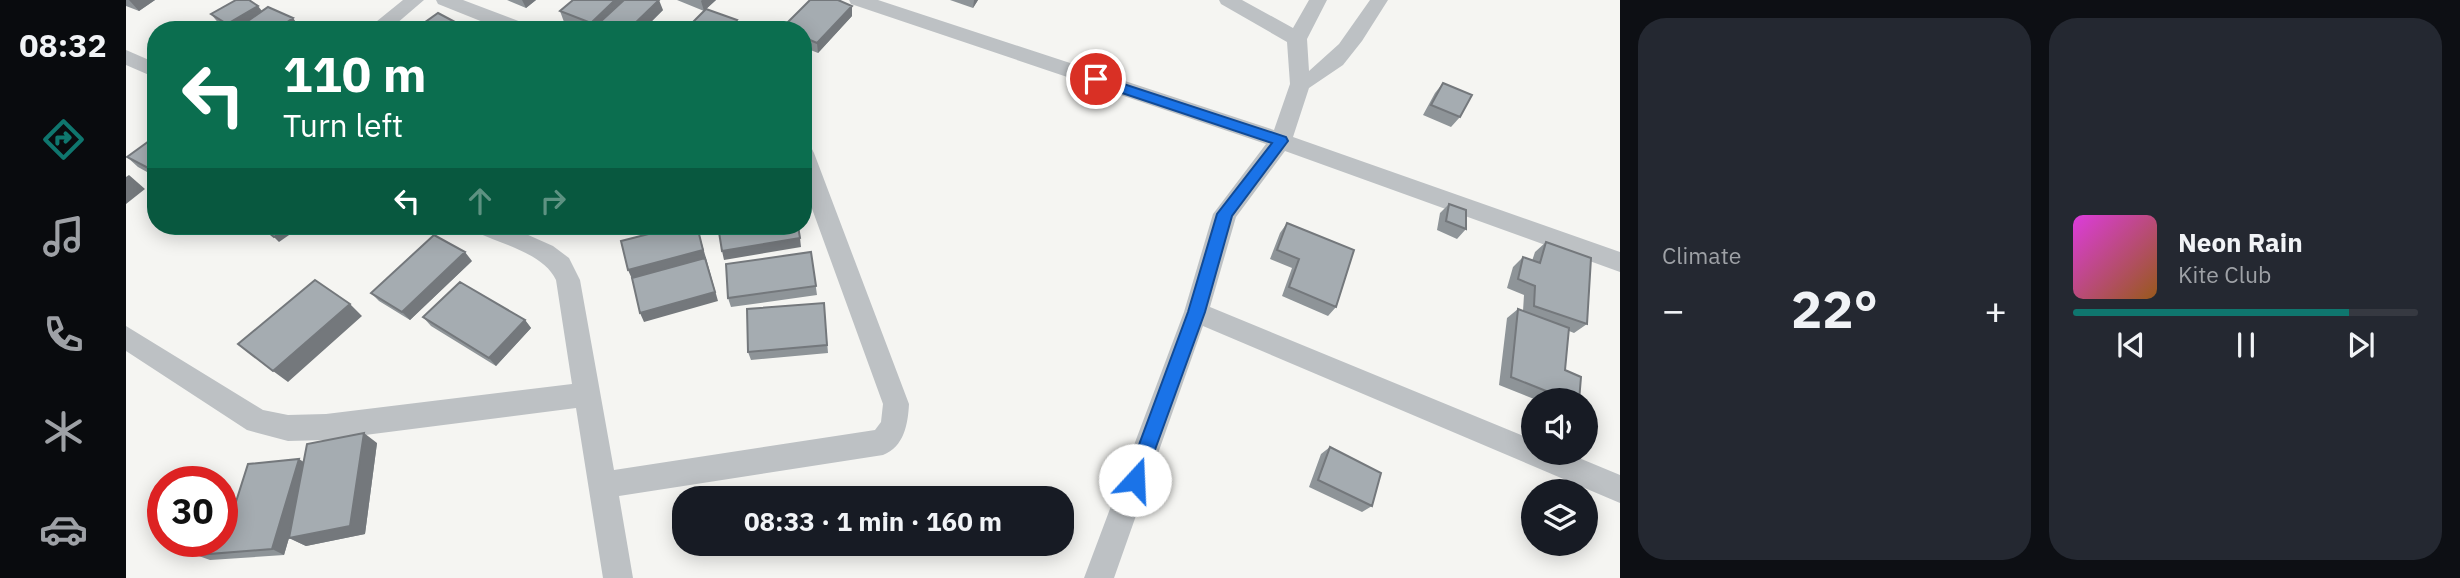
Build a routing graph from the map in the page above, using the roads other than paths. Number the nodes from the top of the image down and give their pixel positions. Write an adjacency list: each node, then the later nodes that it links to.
1 (415, 0): 7 (street)
2 (445, 0): 8 (street)
3 (858, 0): 13 (street)
4 (1228, 0): 9 (street)
5 (1318, 0): 9 (street)
6 (1379, 0): 12 (street)
7 (388, 21)
8 (499, 21)
9 (1297, 38): 12 (street)
10 (126, 57): 11 (street)
11 (147, 67)
12 (1300, 84): 13 (street)
13 (1281, 141): 16 (street); 17 (street)
14 (812, 177): 22 (street)
15 (506, 235): 19 (street)
16 (1620, 262)
17 (1196, 312): 20 (street); 24 (street)
18 (126, 337): 19 (street)
19 (588, 394): 22 (street)
20 (1521, 448)
21 (1563, 465): 23 (street)
22 (604, 485): 25 (street)
23 (1620, 489)
24 (1101, 577)
25 (618, 578)

